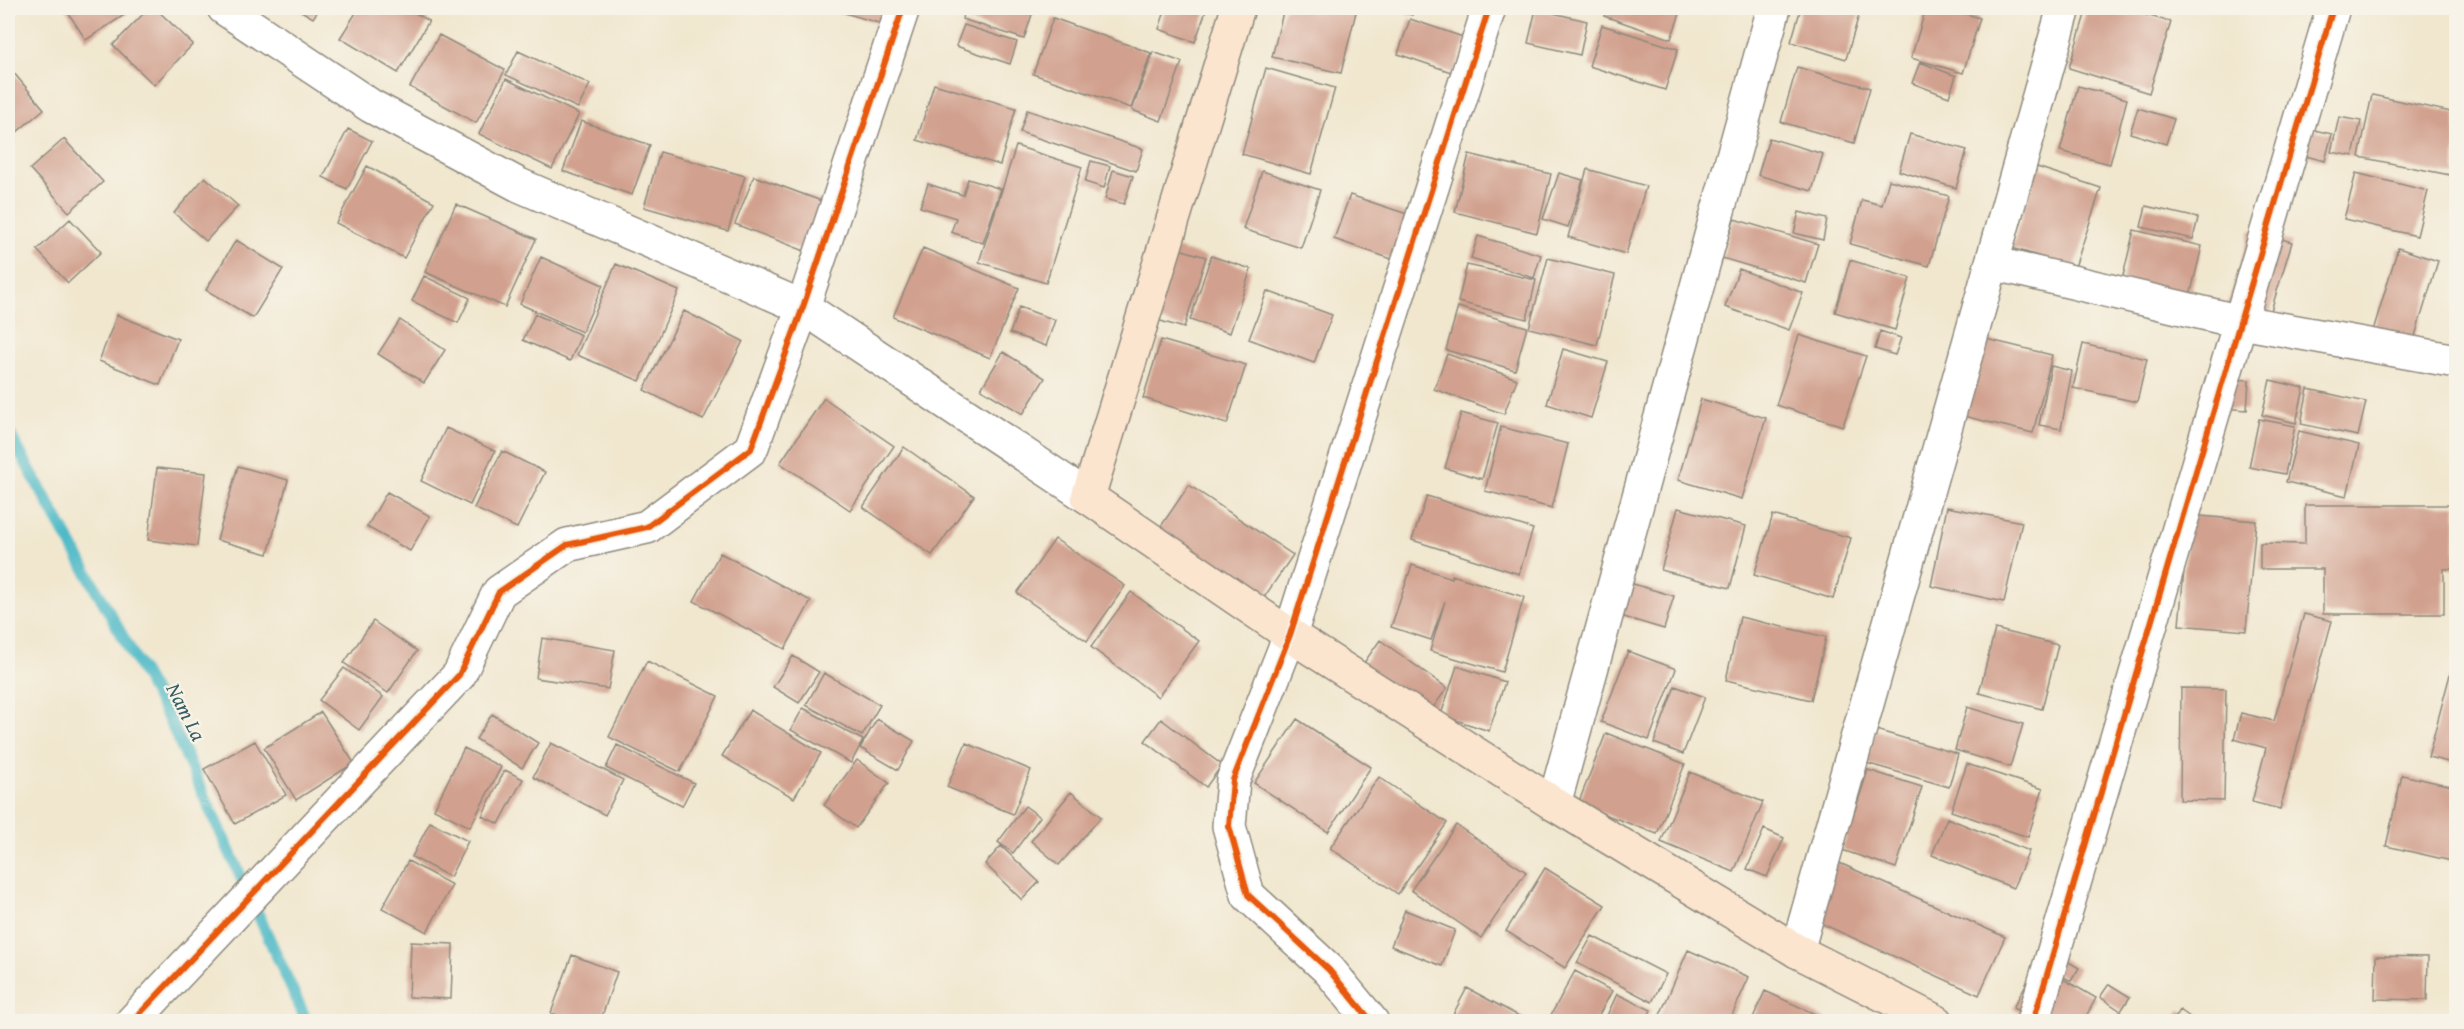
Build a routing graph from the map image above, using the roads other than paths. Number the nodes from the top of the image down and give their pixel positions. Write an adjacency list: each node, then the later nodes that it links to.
1 (224, 8): 9 (street)
2 (903, 8): 9 (street)
3 (1238, 8): 12 (main road)
4 (1489, 8): 13 (street)
5 (1774, 8): 14 (street)
6 (2064, 8): 8 (street)
7 (2333, 8): 10 (street)
8 (1992, 263): 10 (street); 15 (street)
9 (803, 307): 12 (street); 16 (street)
10 (2241, 322): 11 (street); 19 (street)
11 (2457, 361)
12 (1088, 498): 13 (main road)
13 (1290, 635): 14 (main road); 17 (street)
14 (1554, 804): 15 (main road)
15 (1797, 951): 18 (main road)
16 (132, 1022)
17 (1372, 1022)
18 (1937, 1022)
19 (2033, 1022)

